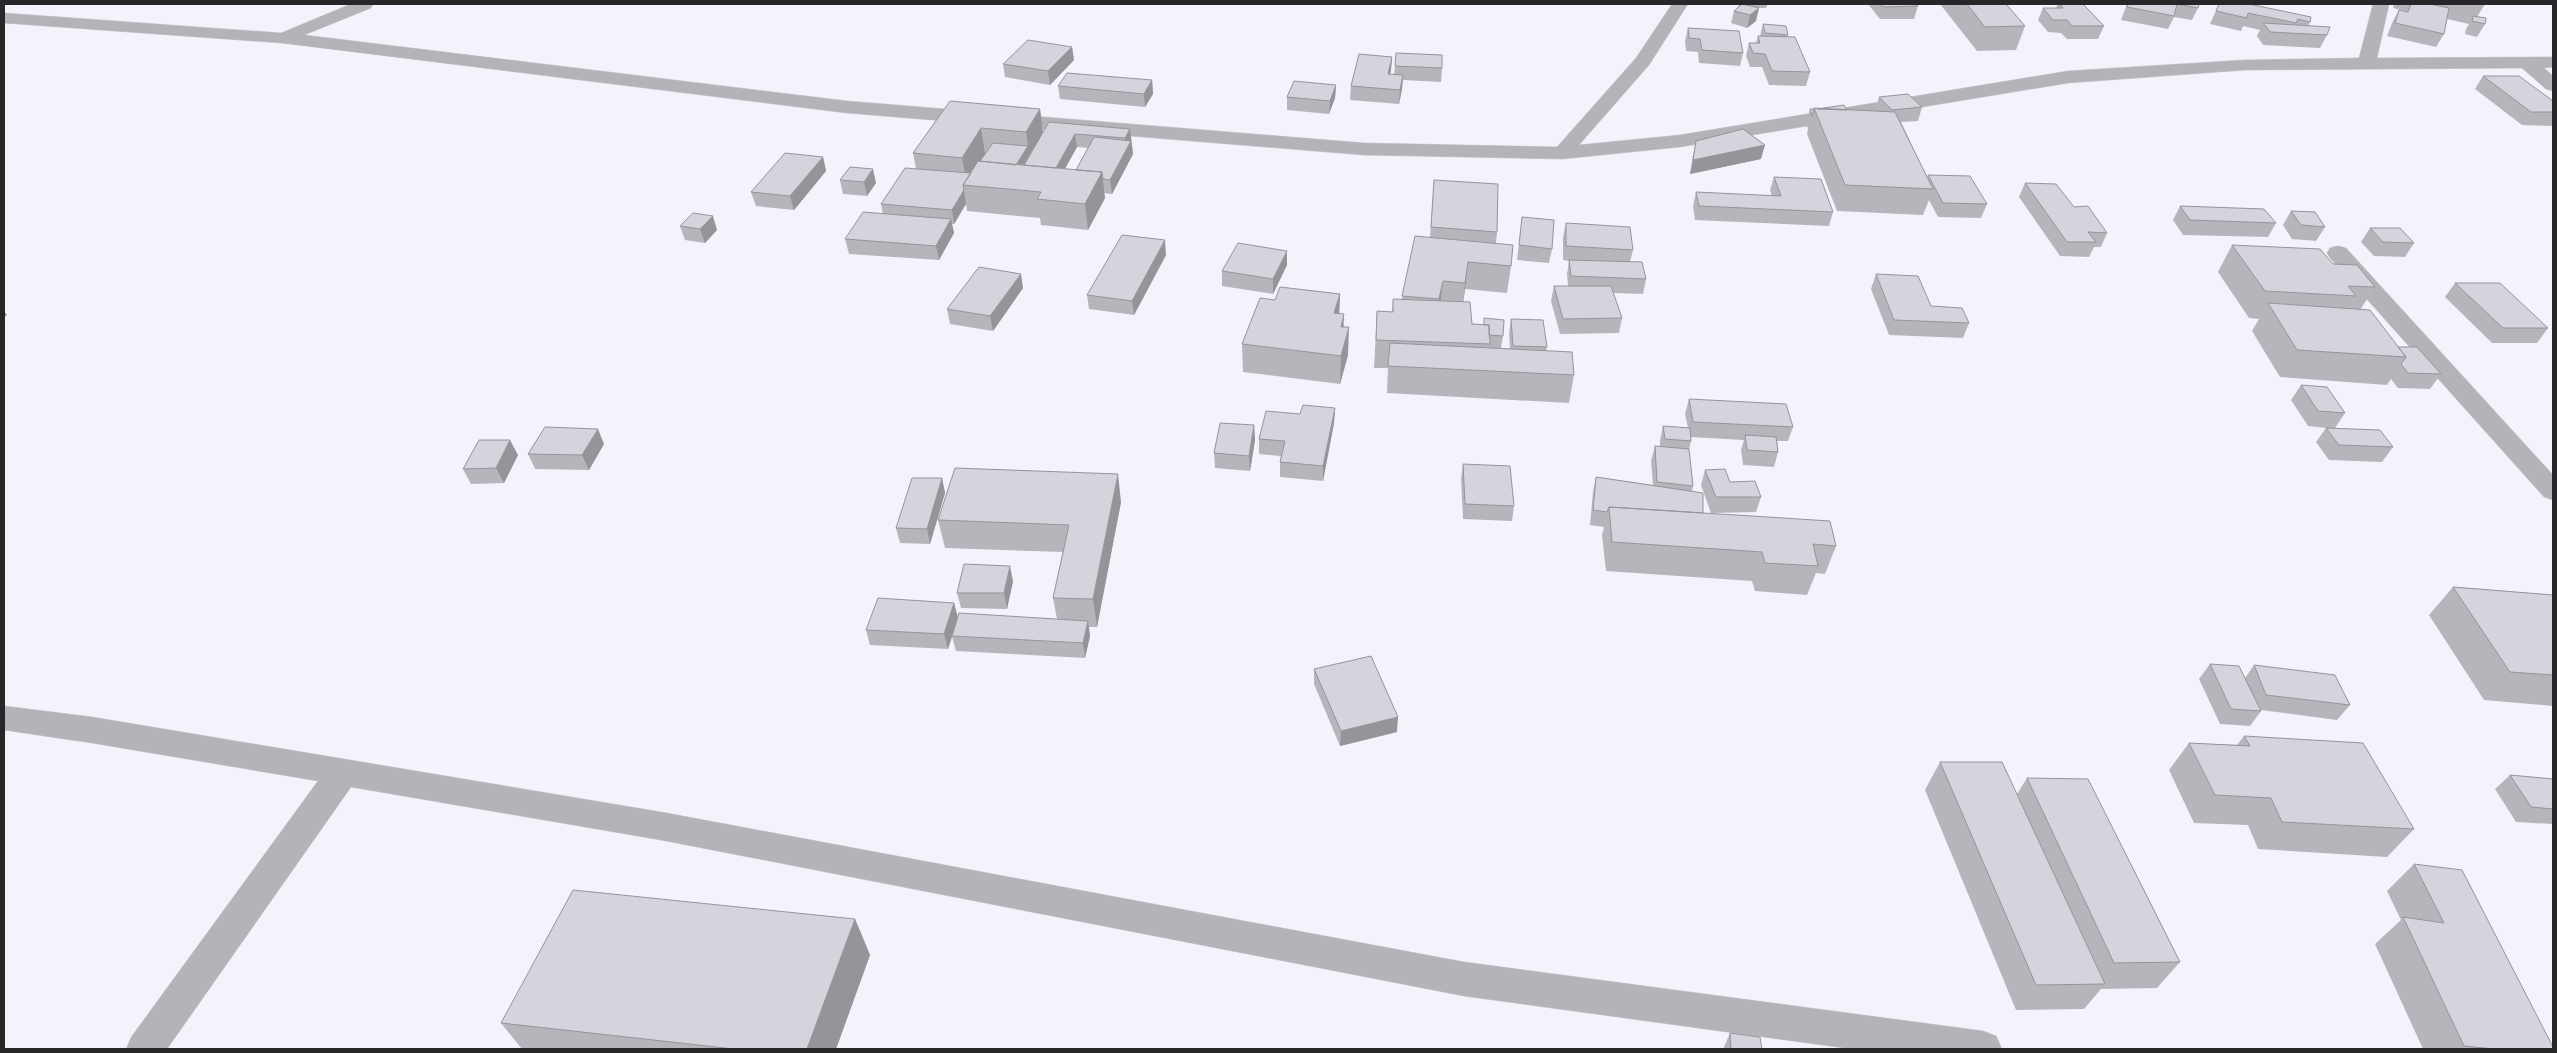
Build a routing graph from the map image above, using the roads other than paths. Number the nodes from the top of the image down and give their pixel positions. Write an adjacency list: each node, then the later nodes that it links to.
1 (365, 4): 5 (street)
2 (1680, 4): 10 (street)
3 (2381, 4): 8 (street)
4 (4, 18): 5 (street)
5 (282, 38): 10 (street)
6 (2526, 62): 7 (street); 8 (street); 9 (street)
7 (2553, 62)
8 (2367, 63): 10 (street)
9 (2553, 85)
10 (1562, 153)
11 (2338, 253): 12 (street)
12 (2553, 491)
13 (4, 718): 14 (street)
14 (343, 773): 15 (street); 16 (street)
15 (144, 1049)
16 (1983, 1049)

